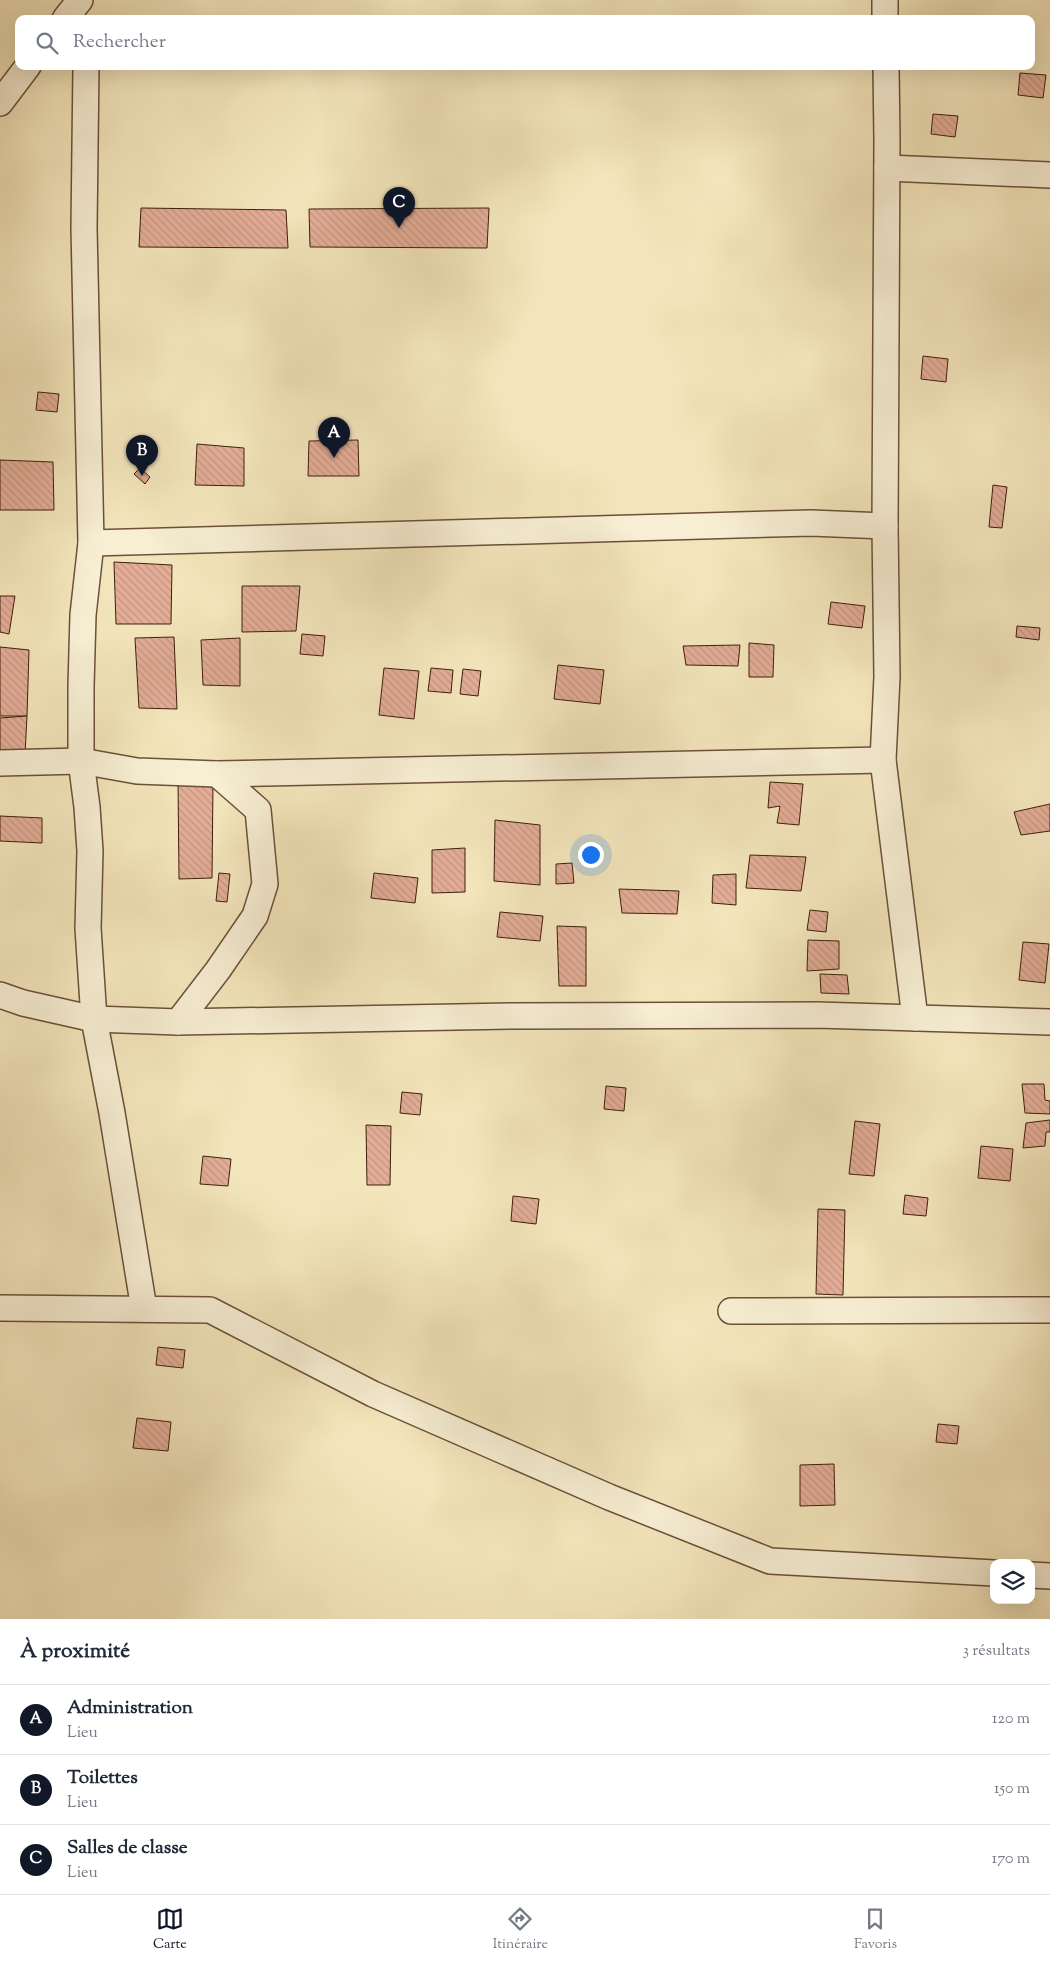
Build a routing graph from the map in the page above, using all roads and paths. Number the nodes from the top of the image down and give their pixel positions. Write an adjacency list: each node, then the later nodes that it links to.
1 (80, 0): 4 (street)
2 (88, 0): 5 (street)
3 (885, 0): 6 (street)
4 (68, 15)
5 (87, 15)
6 (885, 15)
7 (25, 70): 10 (street)
8 (86, 70): 14 (street)
9 (886, 70): 11 (street)
10 (0, 103)
11 (887, 168): 12 (street); 13 (street)
12 (1050, 175)
13 (885, 526): 14 (street); 15 (street)
14 (91, 543): 16 (street)
15 (884, 760): 18 (street); 20 (street)
16 (81, 762): 17 (street); 18 (street); 21 (street)
17 (0, 763)
18 (217, 774): 22 (street)
19 (0, 995): 21 (street)
20 (915, 1018): 22 (street); 23 (street)
21 (94, 1019): 22 (street); 25 (street)
22 (178, 1022)
23 (1050, 1022)
24 (0, 1308): 25 (street)
25 (144, 1310): 28 (street)
26 (1050, 1310): 27 (street)
27 (731, 1311)
28 (990, 1573)
29 (1035, 1575): 30 (street)
30 (1050, 1576)

